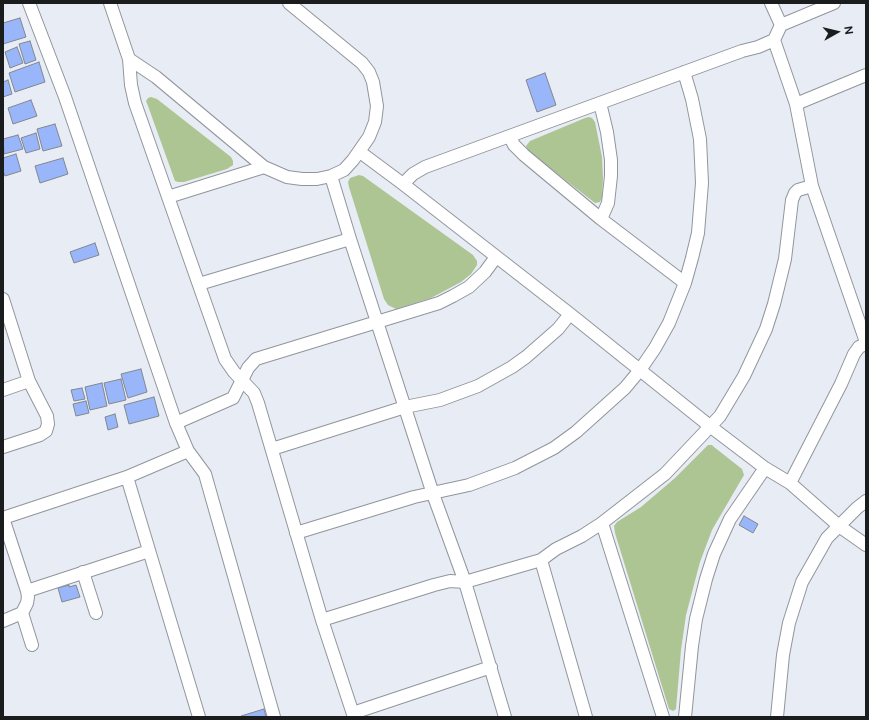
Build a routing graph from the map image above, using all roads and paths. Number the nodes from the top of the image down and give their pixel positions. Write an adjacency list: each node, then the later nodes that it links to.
1 (29, 3): 35 (street)
2 (110, 3): 8 (street)
3 (289, 3): 14 (street)
4 (771, 3): 6 (street)
5 (834, 3): 6 (street)
6 (780, 25): 7 (street)
7 (774, 40): 9 (street); 12 (street)
8 (129, 59): 15 (street); 19 (street)
9 (684, 72): 11 (street); 23 (street)
10 (866, 75): 12 (street)
11 (600, 103): 13 (street); 20 (street)
12 (796, 104): 18 (street)
13 (510, 136): 17 (street); 20 (street)
14 (360, 152): 16 (street); 17 (street)
15 (264, 168): 16 (street); 19 (street)
16 (331, 176): 21 (street)
17 (403, 184): 22 (street)
18 (812, 186): 29 (street); 36 (street)
19 (168, 197): 24 (street)
20 (601, 219): 23 (street)
21 (350, 239): 24 (street); 27 (street)
22 (496, 258): 26 (street); 27 (street)
23 (684, 283): 30 (street)
24 (199, 284): 31 (street)
25 (3, 299): 28 (street)
26 (570, 314): 30 (street); 34 (street)
27 (377, 322): 31 (street); 34 (street)
28 (8, 331): 32 (street)
29 (866, 343): 42 (street)
30 (640, 370): 36 (street); 43 (street)
31 (242, 380): 35 (street); 38 (street)
32 (29, 381): 33 (street); 37 (street)
33 (3, 390)
34 (405, 407): 38 (street); 43 (street)
35 (176, 423): 39 (street)
36 (711, 427): 40 (street); 46 (street)
37 (3, 447)
38 (272, 449): 48 (street)
39 (188, 452): 41 (street); 63 (street)
40 (765, 468): 42 (street); 67 (street)
41 (127, 477): 45 (street); 50 (street)
42 (790, 484): 47 (street)
43 (433, 494): 48 (street); 53 (street)
44 (866, 501): 47 (street)
45 (3, 518): 54 (street)
46 (602, 523): 51 (street); 66 (street)
47 (839, 526): 49 (street); 68 (street)
48 (296, 533): 57 (street)
49 (866, 545)
50 (149, 551): 52 (street); 62 (street)
51 (541, 560): 53 (street); 65 (street)
52 (83, 572): 54 (street); 56 (street)
53 (465, 582): 57 (street); 60 (street)
54 (27, 591): 55 (street)
55 (22, 613): 58 (street); 59 (street)
56 (96, 613)
57 (322, 620): 61 (street)
58 (3, 621)
59 (32, 645)
60 (491, 668): 61 (street); 64 (street)
61 (353, 715)
62 (198, 717)
63 (274, 717)
64 (505, 717)
65 (586, 717)
66 (662, 717)
67 (685, 717)
68 (777, 717)

